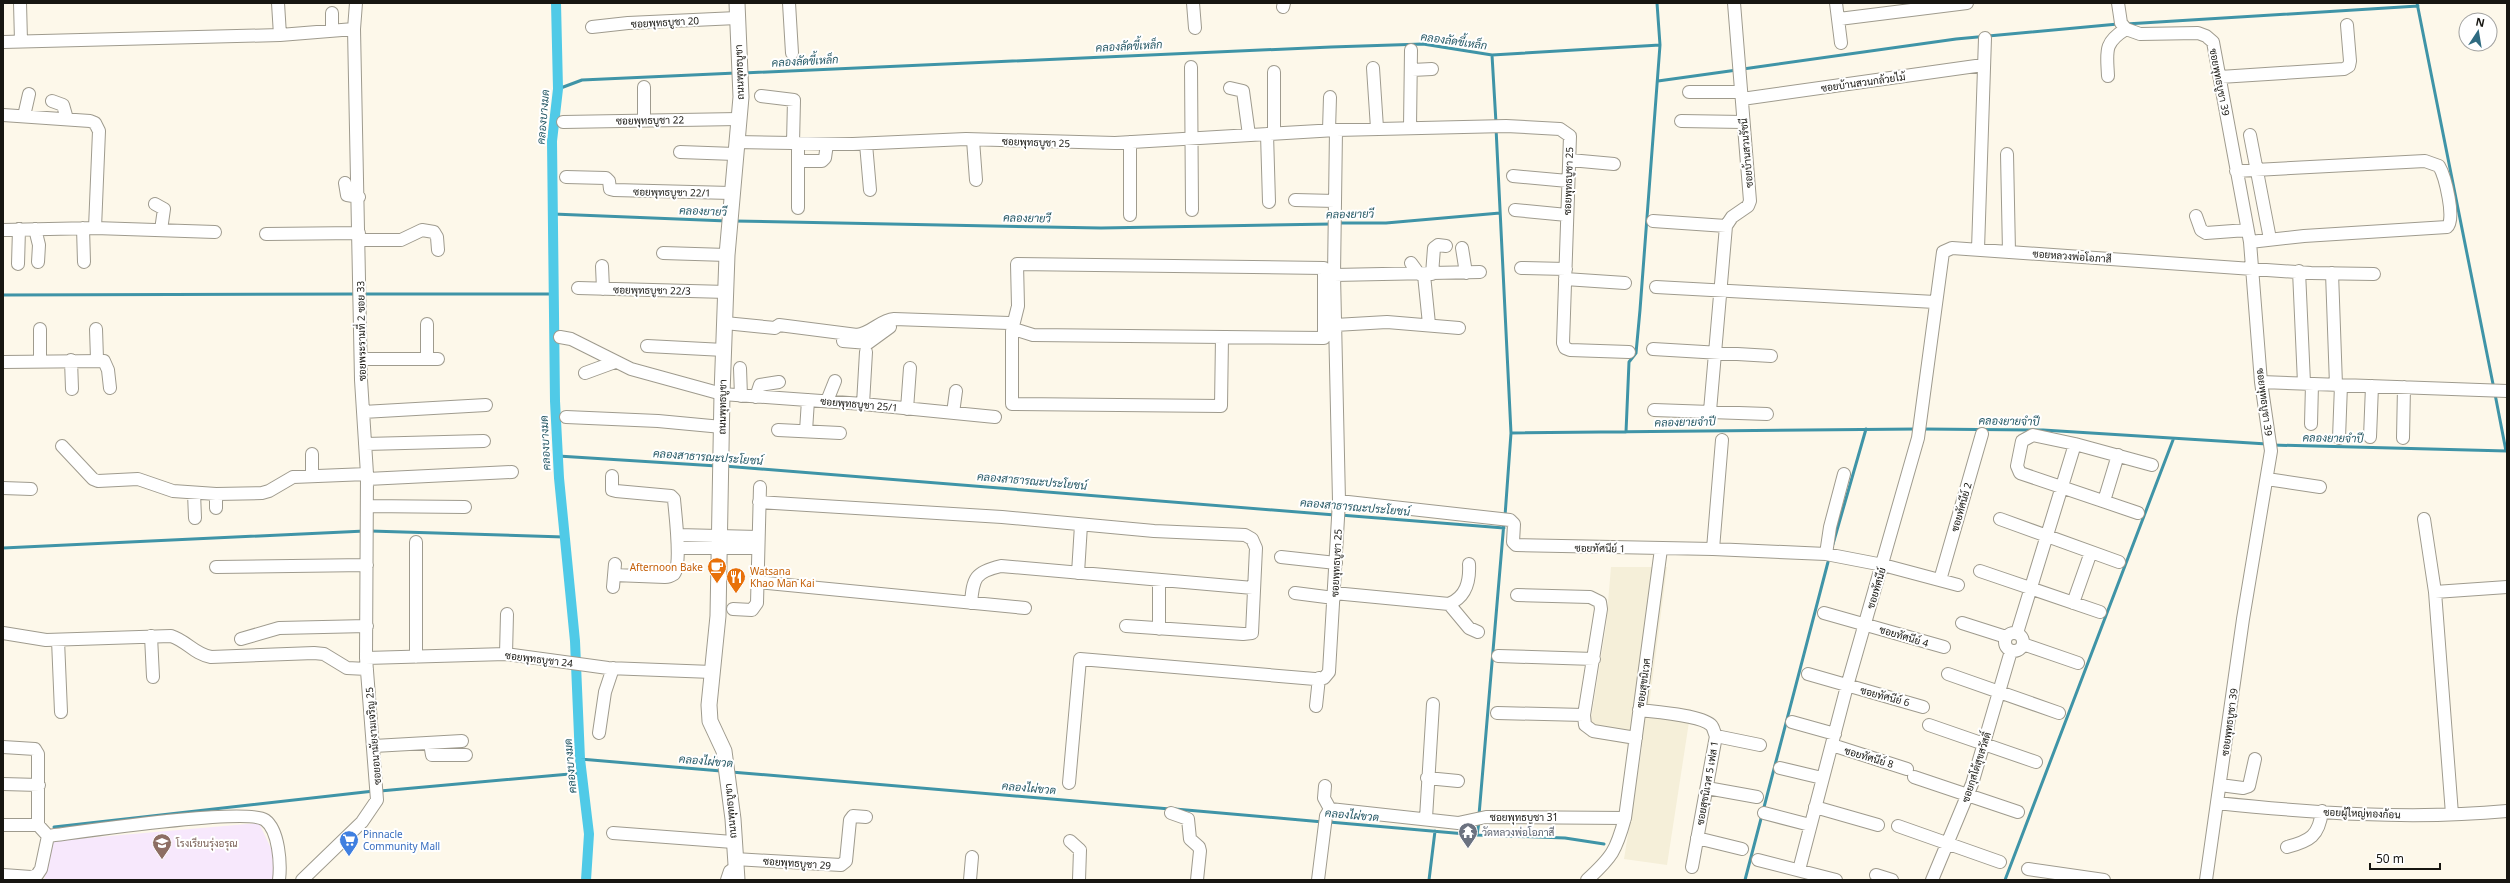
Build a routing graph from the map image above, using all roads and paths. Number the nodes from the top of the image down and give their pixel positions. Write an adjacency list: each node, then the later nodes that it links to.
1 (20, 3): 22 (street)
2 (278, 3): 20 (street)
3 (356, 3): 17 (street, ซอยพระรามที่ 2 ซอย 33)
4 (737, 3): 12 (main road, ถนนพุทธบูชา)
5 (789, 3): 26 (street)
6 (1193, 3): 16 (street)
7 (1734, 3): 40 (street, ซอยบ้านสวนรัชนี)
8 (1836, 3): 13 (street)
9 (1967, 3): 13 (street)
10 (2118, 3): 18 (street)
11 (332, 13): 19 (street)
12 (737, 18): 15 (street, ซอยพุทธบูชา 20); 46 (main road, ถนนพุทธบูชา)
13 (1838, 19): 24 (street)
14 (2347, 25): 34 (street)
15 (592, 27)
16 (1195, 28)
17 (354, 29): 19 (street); 77 (street, ซอยพระรามที่ 2 ซอย 33)
18 (2126, 29): 33 (street); 34 (street, ซอยพุทธบูชา 39)
19 (332, 30): 20 (street)
20 (280, 35): 22 (street)
21 (1985, 38): 27 (street)
22 (21, 41): 23 (street)
23 (3, 42)
24 (1841, 43)
25 (1412, 50): 31 (street)
26 (792, 53)
27 (1983, 65): 40 (street, ซอยบ้านสวนกล้วยไม้); 104 (street)
28 (1191, 67): 57 (street)
29 (1373, 68): 52 (street)
30 (1432, 69): 31 (street)
31 (1412, 70): 51 (street)
32 (1274, 72): 54 (street)
33 (2108, 76)
34 (2220, 77): 69 (street, ซอยพุทธบูชา 39)
35 (644, 86): 47 (street)
36 (1230, 88): 55 (street)
37 (1689, 92): 40 (street, ซอยบ้านสวนกล้วยไม้)
38 (29, 94): 44 (street)
39 (761, 96): 63 (street)
40 (1742, 96): 50 (street, ซอยบ้านสวนรัชนี)
41 (1330, 97): 53 (street)
42 (52, 101): 45 (street)
43 (3, 115): 44 (street)
44 (24, 116): 45 (street)
45 (67, 119): 91 (street)
46 (738, 119): 47 (street, ซอยพุทธบูชา 22); 62 (main road, ถนนพุทธบูชา)
47 (644, 120): 49 (street, ซอยพุทธบูชา 22)
48 (1681, 121): 50 (street)
49 (563, 122)
50 (1743, 122): 89 (street, ซอยบ้านสวนรัชนี)
51 (1410, 127): 52 (street, ซอยพุทธบูชา 25); 66 (street, ซอยพุทธบูชา 25)
52 (1377, 128): 53 (street, ซอยพุทธบูชา 25)
53 (1333, 130): 54 (street, ซอยพุทธบูชา 25); 79 (street, ซอยพุทธบูชา 25)
54 (1270, 133): 55 (street, ซอยพุทธบูชา 25); 80 (street)
55 (1249, 135): 57 (street, ซอยพุทธบูชา 25)
56 (2250, 135): 68 (street)
57 (1190, 138): 59 (street, ซอยพุทธบูชา 25); 83 (street)
58 (973, 140): 59 (street, ซอยพุทธบูชา 25); 61 (street, ซอยพุทธบูชา 25); 72 (street)
59 (1130, 142): 86 (street)
60 (827, 144): 61 (street, ซอยพุทธบูชา 25); 63 (street, ซอยพุทธบูชา 25); 63 (street)
61 (866, 144): 75 (street)
62 (735, 148): 63 (street, ซอยพุทธบูชา 25); 64 (street, ซอยพุทธบูชา 25); 76 (main road, ถนนพุทธบูชา)
63 (797, 151): 82 (street)
64 (680, 152)
65 (2007, 154): 106 (street)
66 (1570, 160): 67 (street); 73 (street, ซอยพุทธบูชา 25)
67 (1614, 164)
68 (2258, 169): 69 (street); 100 (street); 100 (street)
69 (2236, 171): 96 (street, ซอยพุทธบูชา 39)
70 (1512, 176): 73 (street)
71 (566, 177): 76 (street, ซอยพุทธบูชา 22/1)
72 (976, 180)
73 (1568, 181): 85 (street, ซอยพุทธบูชา 25)
74 (345, 183): 77 (street)
75 (870, 190)
76 (731, 193): 108 (main road, ถนนพุทธบูชา)
77 (359, 197): 99 (street, ซอยพระรามที่ 2 ซอย 33)
78 (1295, 200): 79 (street)
79 (1335, 201): 123 (street, ซอยพุทธบูชา 25)
80 (1269, 202)
81 (155, 204): 95 (street)
82 (798, 208)
83 (1192, 210)
84 (1515, 210): 85 (street)
85 (1567, 215): 121 (street, ซอยพุทธบูชา 25)
86 (1130, 216)
87 (2196, 216): 96 (street)
88 (1653, 221): 89 (street)
89 (1726, 226): 129 (street)
90 (83, 228): 91 (street); 92 (street); 110 (street)
91 (95, 228): 95 (street)
92 (35, 229): 94 (street); 109 (street)
93 (3, 230): 94 (street)
94 (19, 230): 112 (street)
95 (161, 230): 97 (street)
96 (2248, 230): 101 (street, ซอยพุทธบูชา 39)
97 (215, 232)
98 (266, 234): 99 (street)
99 (359, 237): 105 (street); 149 (street, ซอยพระรามที่ 2 ซอย 33)
100 (2270, 239): 101 (street)
101 (2250, 242): 115 (street, ซอยพุทธบูชา 39)
102 (1446, 246): 120 (street)
103 (1462, 248): 118 (street)
104 (1978, 249): 106 (street, ซอยหลวงพ่อโอภาสี); 130 (street, ซอยหลวงพ่อโอภาสี)
105 (438, 250)
106 (2009, 252): 115 (street, ซอยหลวงพ่อโอภาสี)
107 (663, 254): 108 (street)
108 (727, 255): 128 (main road, ถนนพุทธบูชา)
109 (38, 262)
110 (84, 262)
111 (1411, 263): 120 (street)
112 (18, 264)
113 (602, 266): 127 (street)
114 (1521, 268): 121 (street)
115 (2253, 268): 117 (street, ซอยหลวงพ่อโอภาสี); 159 (street, ซอยพุทธบูชา 39)
116 (1480, 272): 118 (street)
117 (2299, 272): 119 (street, ซอยหลวงพ่อโอภาสี); 160 (street)
118 (1466, 273): 120 (street)
119 (2332, 273): 122 (street, ซอยหลวงพ่อโอภาสี); 161 (street)
120 (1425, 274): 123 (street); 133 (street)
121 (1566, 274): 124 (street); 145 (street, ซอยพุทธบูชา 25)
122 (2374, 274)
123 (1334, 275): 134 (street, ซอยพุทธบูชา 25)
124 (1625, 283)
125 (1656, 287): 129 (street)
126 (578, 288): 127 (street, ซอยพุทธบูชา 22/3)
127 (602, 288): 128 (street, ซอยพุทธบูชา 22/3)
128 (727, 292): 131 (main road, ถนนพุทธบูชา)
129 (1720, 292): 130 (street); 146 (street)
130 (1935, 302): 239 (street, ซอยทัศนีย์)
131 (725, 323): 135 (street); 143 (main road, ถนนพุทธบูชา)
132 (427, 324): 149 (street)
133 (1429, 324): 134 (street); 136 (street)
134 (1335, 325): 213 (street, ซอยพุทธบูชา 25)
135 (1012, 327): 140 (street); 140 (street); 140 (street)
136 (1459, 328)
137 (40, 329): 150 (street)
138 (96, 329): 148 (street)
139 (560, 337): 153 (street, ซอยพุทธบูชา 25/1)
140 (1222, 337)
141 (647, 346): 143 (street)
142 (1653, 349): 146 (street)
143 (724, 350): 168 (main road, ถนนพุทธบูชา)
144 (866, 352): 173 (street)
145 (1629, 352)
146 (1714, 353): 147 (street); 178 (street)
147 (1771, 356)
148 (97, 359): 151 (street); 164 (street)
149 (361, 359): 177 (street, ซอยพระรามที่ 2 ซอย 33)
150 (40, 360): 151 (street); 152 (street)
151 (71, 360): 165 (street)
152 (3, 362)
153 (615, 362): 156 (street); 168 (street, ซอยพุทธบูชา 25/1)
154 (740, 368): 169 (street)
155 (910, 368): 175 (street)
156 (585, 373)
157 (835, 381): 172 (street)
158 (779, 382): 170 (street)
159 (2262, 382): 160 (street); 205 (street, ซอยพุทธบูชา 39)
160 (2308, 384): 161 (street); 183 (street)
161 (2339, 385): 162 (street); 190 (street)
162 (2372, 386): 163 (street); 189 (street)
163 (2404, 387): 167 (street); 191 (street)
164 (110, 388)
165 (72, 389)
166 (956, 391): 179 (street)
167 (2507, 391)
168 (722, 394): 169 (street, ซอยพุทธบูชา 25/1); 184 (main road, ถนนพุทธบูชา)
169 (741, 396): 170 (street, ซอยพุทธบูชา 25/1)
170 (756, 396): 171 (street, ซอยพุทธบูชา 25/1)
171 (808, 400): 172 (street, ซอยพุทธบูชา 25/1); 186 (street)
172 (827, 401): 173 (street, ซอยพุทธบูชา 25/1)
173 (863, 404): 175 (street, ซอยพุทธบูชา 25/1)
174 (486, 405): 177 (street)
175 (907, 409): 179 (street, ซอยพุทธบูชา 25/1)
176 (1654, 410): 178 (street)
177 (363, 412): 194 (street, ซอยพระรามที่ 2 ซอย 33)
178 (1710, 412): 180 (street)
179 (953, 413): 182 (street, ซอยพุทธบูชา 25/1)
180 (1767, 414)
181 (566, 417): 184 (street)
182 (996, 417)
183 (2311, 424)
184 (722, 427): 228 (main road, ถนนพุทธบูชา)
185 (778, 430): 186 (street)
186 (806, 431): 187 (street)
187 (840, 433)
188 (1982, 434): 245 (street, ซอยทัศนีย์ 2)
189 (2370, 437)
190 (2340, 438)
191 (2403, 438)
192 (1722, 440): 230 (street)
193 (484, 441): 194 (street)
194 (365, 444): 203 (street, ซอยพระรามที่ 2 ซอย 33)
195 (2075, 444): 198 (street); 209 (street); 209 (street)
196 (62, 446): 211 (street)
197 (312, 454): 202 (street)
198 (2118, 455): 199 (street); 214 (street)
199 (2152, 465)
200 (512, 472): 203 (street)
201 (1844, 474): 232 (street)
202 (312, 476): 203 (street); 212 (street)
203 (367, 476): 216 (street, ซอยพระรามที่ 2 ซอย 33)
204 (612, 476): 224 (street)
205 (2267, 479): 207 (street); 321 (street, ซอยพุทธบูชา 39)
206 (760, 487): 215 (street)
207 (2320, 487)
208 (3, 488): 210 (street)
209 (2063, 488): 214 (street); 225 (street)
210 (31, 489)
211 (194, 493): 212 (street); 220 (street)
212 (216, 494): 217 (street)
213 (1339, 501): 234 (street, ซอยทัศนีย์ 1); 236 (street, ซอยพุทธบูชา 25)
214 (2104, 501): 219 (street)
215 (759, 502): 223 (street); 227 (street)
216 (367, 506): 218 (street); 238 (street, ซอยพระรามที่ 2 ซอย 33)
217 (216, 508)
218 (465, 508)
219 (2138, 513)
220 (195, 518)
221 (2000, 519): 225 (street)
222 (2424, 519): 251 (street)
223 (1081, 525): 242 (street); 249 (street)
224 (678, 535): 228 (street); 229 (street)
225 (2048, 536): 231 (street); 250 (street)
226 (416, 542): 279 (street)
227 (758, 542): 228 (street); 246 (street)
228 (719, 543): 229 (street); 284 (main road, ถนนพุทธบูชา)
229 (678, 548): 243 (street)
230 (1713, 549): 232 (street, ซอยทัศนีย์ 1); 234 (street, ซอยทัศนีย์ 1)
231 (2091, 552): 235 (street); 256 (street)
232 (1826, 554): 239 (street, ซอยทัศนีย์ 1)
233 (1281, 557): 236 (street)
234 (1660, 557): 294 (street, ซอยสุขนิเวศ)
235 (2119, 562)
236 (1336, 563): 254 (street, ซอยพุทธบูชา 25)
237 (1468, 564): 257 (street)
238 (367, 565): 240 (street); 265 (street, ซอยพระรามที่ 2 ซอย 33)
239 (1883, 565): 245 (street); 264 (street, ซอยทัศนีย์)
240 (216, 567)
241 (1980, 571): 250 (street)
242 (1078, 574): 244 (street); 255 (street)
243 (614, 575)
244 (1159, 580): 249 (street); 267 (street)
245 (1940, 580): 247 (street)
246 (757, 582): 255 (street); 259 (street)
247 (1958, 585)
248 (2507, 587): 251 (street)
249 (1254, 588): 267 (street)
250 (2030, 588): 256 (street); 270 (street)
251 (2435, 592): 333 (street)
252 (1294, 593): 254 (street)
253 (1516, 595): 280 (street)
254 (1334, 596): 257 (street); 288 (street, ซอยพุทธบูชา 25)
255 (971, 603): 258 (street)
256 (2073, 603): 260 (street)
257 (1449, 604): 268 (street)
258 (1025, 608)
259 (732, 609)
260 (2100, 612)
261 (1824, 613): 264 (street, ซอยทัศนีย์ 4)
262 (507, 614): 277 (street)
263 (1962, 623): 270 (street)
264 (1865, 624): 275 (street, ซอยทัศนีย์ 4); 289 (street, ซอยทัศนีย์)
265 (366, 626): 272 (street); 282 (street, ซอยพระรามที่ 2 ซอย 33)
266 (1126, 626): 267 (street)
267 (1159, 629)
268 (1478, 632)
269 (3, 633): 273 (street)
270 (2011, 635): 274 (street); 276 (street)
271 (151, 636): 273 (street); 282 (street, ซอยพุทธบูชา 24); 287 (street)
272 (241, 639)
273 (58, 640): 295 (street)
274 (2023, 644): 276 (street); 281 (street)
275 (1944, 648)
276 (2011, 651): 290 (street, ซอยกุสโต้สุขสวัสดิ์)
277 (506, 654): 279 (street, ซอยพุทธบูชา 24); 283 (street, ซอยพุทธบูชา 24)
278 (1498, 656): 280 (street)
279 (416, 657): 282 (street, ซอยพุทธบูชา 24)
280 (1594, 659): 298 (street)
281 (2078, 663)
282 (367, 668): 309 (street, ซอยอนามัยงามเจริญ 25)
283 (611, 668): 284 (street, ซอยพุทธบูชา 24); 301 (street)
284 (712, 672): 347 (main road, ถนนพุทธบูชา)
285 (1808, 674): 289 (street, ซอยทัศนีย์ 6)
286 (1948, 674): 290 (street)
287 (153, 677)
288 (1319, 678): 292 (street); 318 (street)
289 (1847, 686): 293 (street, ซอยทัศนีย์ 6); 304 (street, ซอยทัศนีย์)
290 (1998, 692): 296 (street); 307 (street, ซอยกุสโต้สุขสวัสดิ์)
291 (1433, 704): 315 (street)
292 (1316, 706)
293 (1924, 707)
294 (1639, 710): 302 (street, ซอยสุขนิเวศ 5 เฟส 1); 303 (street, ซอยสุขนิเวศ)
295 (61, 712)
296 (2059, 712)
297 (1497, 713): 298 (street)
298 (1584, 715): 303 (street)
299 (1792, 722): 304 (street, ซอยทัศนีย์ 8)
300 (1930, 725): 307 (street)
301 (599, 733)
302 (1716, 736): 308 (street); 323 (street, ซอยสุขนิเวศ 5 เฟส 1)
303 (1636, 738): 337 (street, ซอยสุขนิเวศ)
304 (1833, 740): 316 (street, ซอยทัศนีย์); 324 (street, ซอยทัศนีย์ 8)
305 (462, 742): 306 (street)
306 (430, 743): 309 (street); 311 (street)
307 (1984, 743): 313 (street); 324 (street, ซอยกุสโต้สุขสวัสดิ์)
308 (1760, 745)
309 (374, 746): 361 (street, ซอยอนามัยงามเจริญ 25)
310 (3, 747): 320 (street)
311 (466, 755)
312 (2255, 760): 321 (street)
313 (2036, 762)
314 (1780, 768): 316 (street)
315 (1427, 778): 317 (street); 336 (street)
316 (1822, 778): 327 (street, ซอยทัศนีย์)
317 (1458, 781)
318 (1069, 783)
319 (3, 784): 320 (street)
320 (39, 785): 339 (street)
321 (2220, 785): 326 (street, ซอยพุทธบูชา 39)
322 (1325, 786): 335 (street)
323 (1707, 788): 325 (street); 345 (street, ซอยสุขนิเวศ 5 เฟส 1)
324 (1968, 794): 330 (street, ซอยทัศนีย์ 8); 348 (street, ซอยกุสโต้สุขสวัสดิ์)
325 (1757, 797)
326 (2217, 803): 328 (street, ซอยผู้ใหญ่ทองก้อน); 371 (street, ซอยพุทธบูชา 39)
327 (1815, 807): 340 (street, ซอยทัศนีย์); 341 (street)
328 (2322, 811): 333 (street, ซอยผู้ใหญ่ทองก้อน); 349 (street)
329 (2507, 811): 333 (street, ซอยผู้ใหญ่ทองก้อน)
330 (2018, 812)
331 (1171, 813): 364 (street)
332 (1764, 813): 340 (street)
333 (2452, 814)
334 (866, 817): 357 (street, ซอยพุทธบูชา 29)
335 (1327, 817): 336 (street, ซอยพุทธบูชา 31); 365 (street)
336 (1426, 818): 337 (street, ซอยพุทธบูชา 31)
337 (1625, 818): 366 (street, ซอยสุขนิเวศ)
338 (3, 825): 339 (street)
339 (38, 825): 344 (street)
340 (1810, 825): 356 (street, ซอยทัศนีย์)
341 (1878, 825)
342 (1898, 826): 348 (street)
343 (613, 833): 347 (street)
344 (48, 836): 358 (street); 360 (street)
345 (1697, 838): 350 (street); 354 (street, ซอยสุขนิเวศ 5 เฟส 1)
346 (1070, 841): 363 (street)
347 (733, 842): 357 (main road, ถนนพุทธบูชา)
348 (1948, 844): 353 (street); 369 (street, ซอยกุสโต้สุขสวัสดิ์)
349 (2287, 847)
350 (1742, 849)
351 (972, 856): 362 (street)
352 (1758, 860): 356 (street)
353 (2000, 862)
354 (1692, 867)
355 (2028, 869): 370 (street)
356 (1799, 870): 367 (street)
357 (734, 872)
358 (3, 875)
359 (1876, 875): 368 (street)
360 (282, 878)
361 (302, 880)
362 (970, 880)
363 (1079, 880)
364 (1197, 880)
365 (1318, 880)
366 (1587, 880)
367 (1836, 880)
368 (1892, 880)
369 (1932, 880)
370 (2104, 880)
371 (2206, 880)

